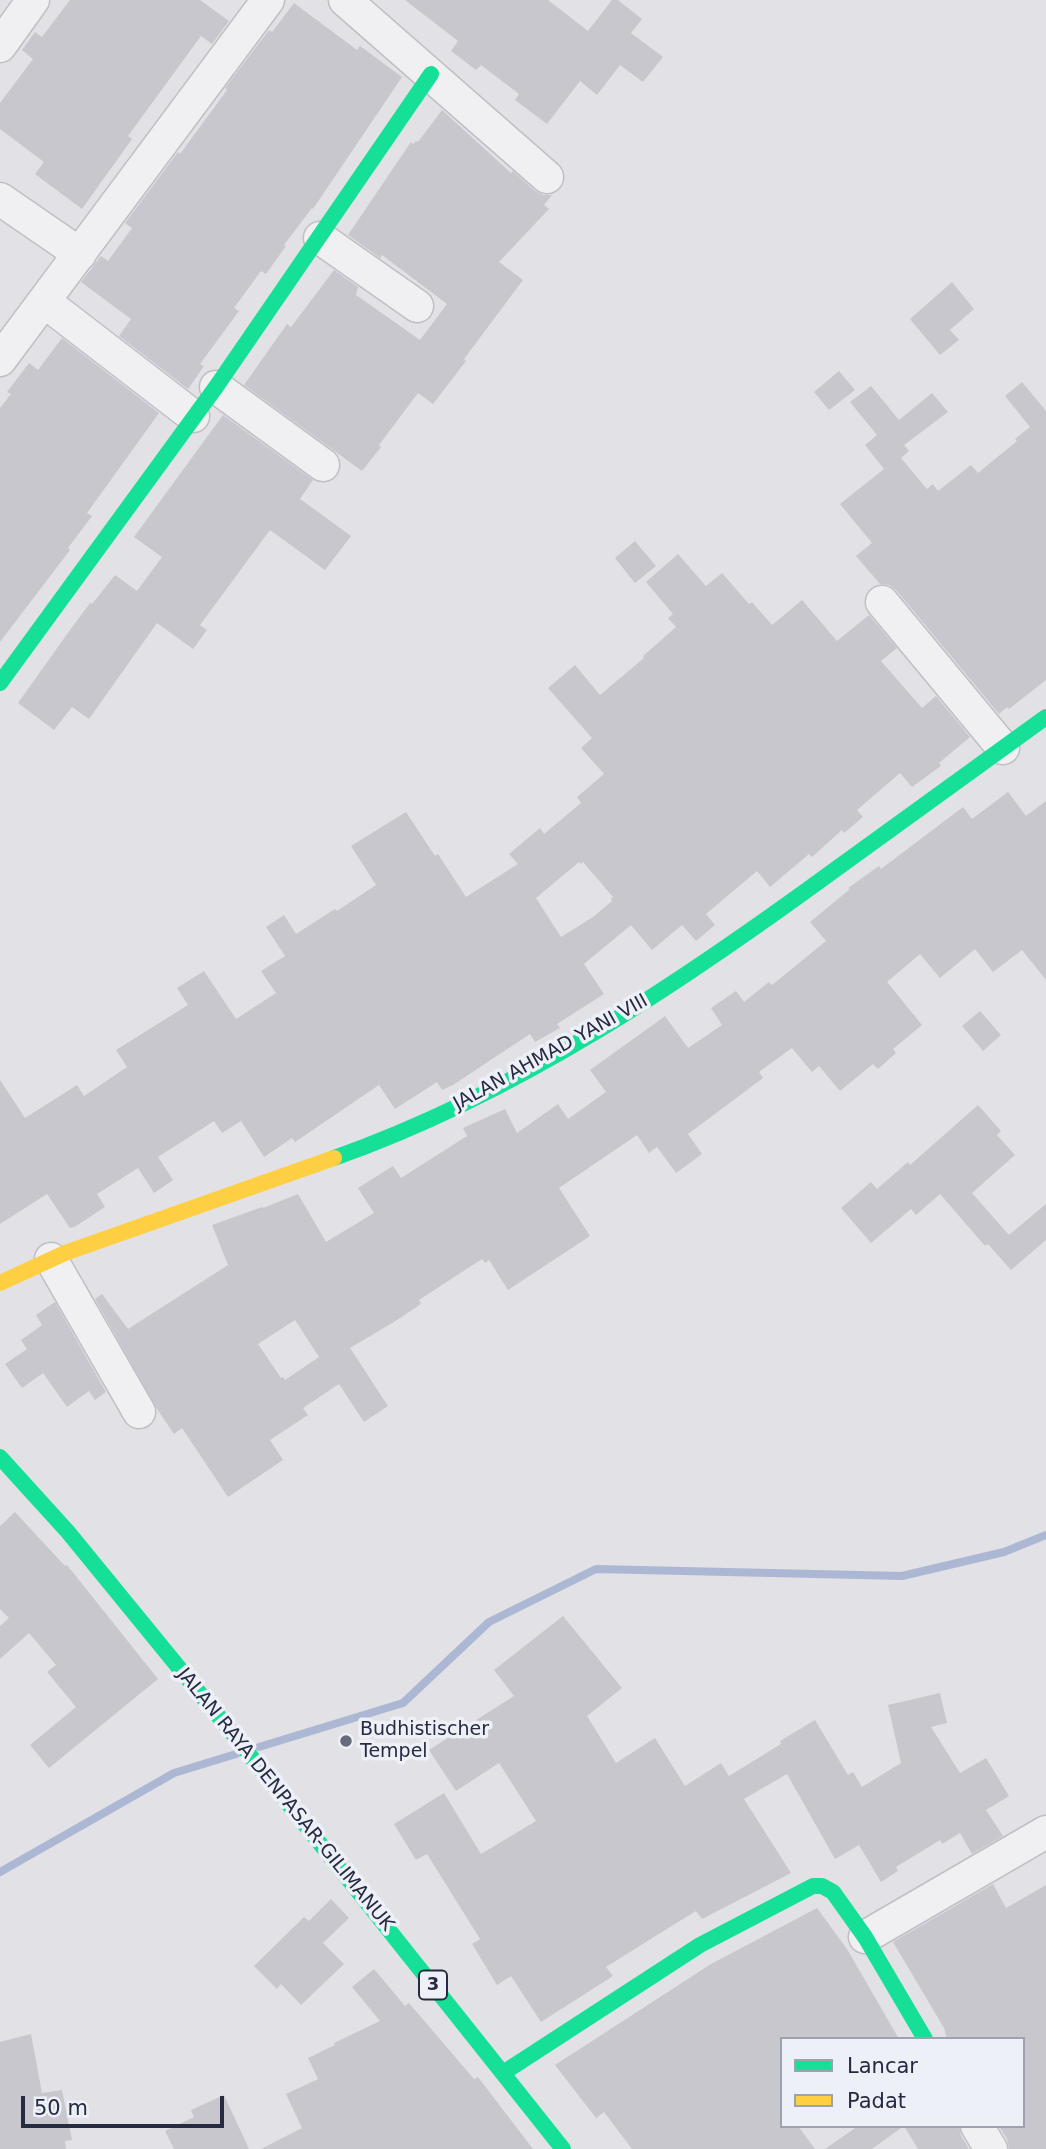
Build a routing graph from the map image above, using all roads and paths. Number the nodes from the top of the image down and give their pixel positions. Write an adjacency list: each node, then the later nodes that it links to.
1 (33, 0): 4 (street)
2 (268, 0): 9 (street)
3 (345, 0): 5 (street)
4 (0, 46)
5 (431, 74): 6 (street); 8 (main road)
6 (547, 177)
7 (0, 199): 9 (street)
8 (320, 238): 11 (street); 13 (main road)
9 (80, 254): 10 (street)
10 (45, 302): 12 (street); 14 (street)
11 (417, 306)
12 (5, 344)
13 (216, 387): 14 (main road); 15 (street)
14 (193, 416): 17 (main road)
15 (323, 465)
16 (882, 602): 19 (street)
17 (0, 682)
18 (1046, 717): 19 (main road, JALAN AHMAD YANI VIII)
19 (1003, 748): 20 (main road, JALAN AHMAD YANI VIII)
20 (51, 1259): 21 (main road, JALAN AHMAD YANI VIII); 22 (street)
21 (0, 1283)
22 (139, 1412)
23 (0, 1457): 27 (main road, JALAN RAYA DENPASAR-GILIMANUK / 3)
24 (1046, 1832): 25 (street)
25 (865, 1937): 26 (main road); 27 (main road)
26 (924, 2037)
27 (503, 2073): 29 (main road, JALAN RAYA DENPASAR-GILIMANUK / 3)
28 (978, 2128): 30 (street)
29 (564, 2149)
30 (991, 2149)

